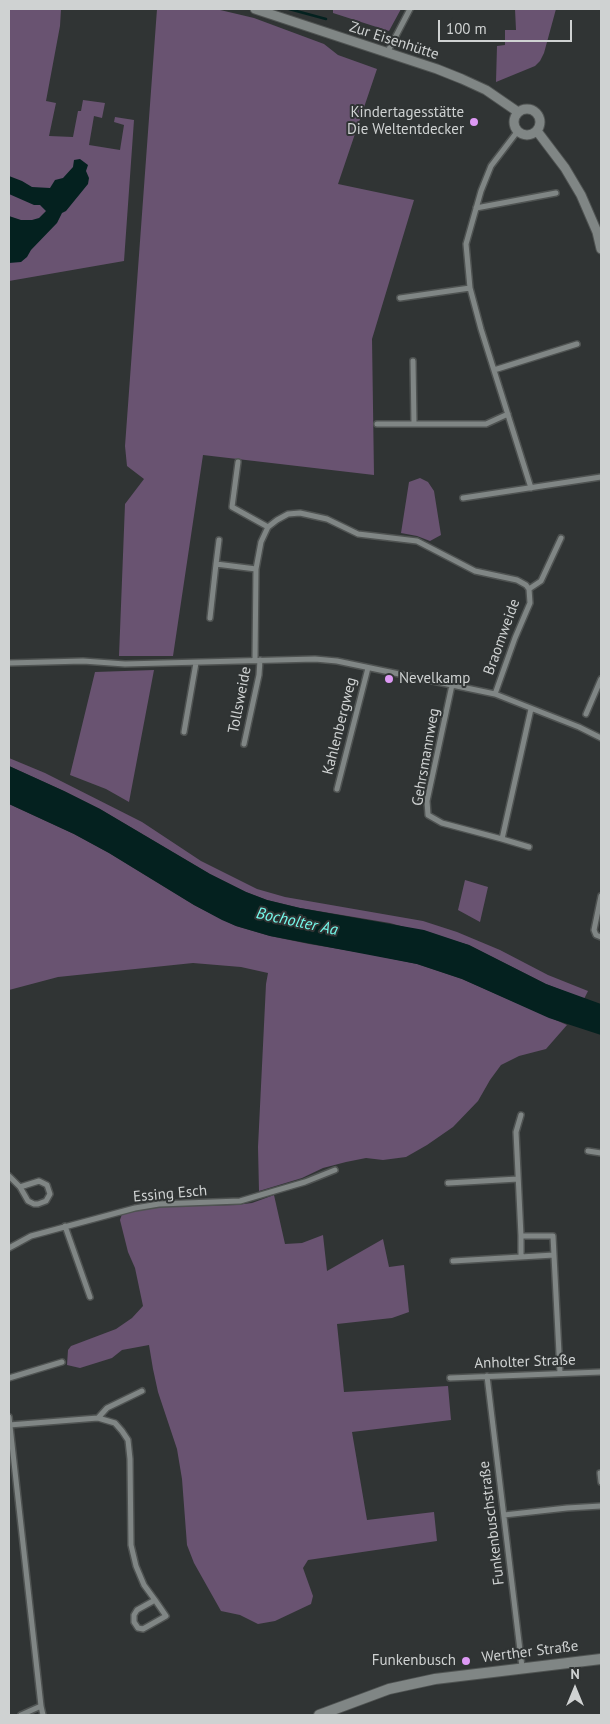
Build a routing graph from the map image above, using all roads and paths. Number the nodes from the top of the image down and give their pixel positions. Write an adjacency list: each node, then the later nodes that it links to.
1 (255, 9): 3 (street, Zur Eisenhütte)
2 (410, 9): 3 (street)
3 (387, 53): 4 (street, Zur Eisenhütte)
4 (518, 112): 5 (street, Zur Eisenhütte); 6 (street)
5 (537, 131): 6 (street); 9 (street, Zur Eisenhütte)
6 (518, 132): 8 (street)
7 (556, 194): 8 (street)
8 (476, 208): 10 (street)
9 (601, 249)
10 (470, 288): 11 (street); 14 (street)
11 (400, 298)
12 (577, 344): 14 (street)
13 (413, 361): 17 (street)
14 (494, 370): 15 (street)
15 (508, 414): 17 (street); 20 (street)
16 (377, 424): 17 (street)
17 (414, 424)
18 (238, 462): 22 (street)
19 (601, 477): 20 (street)
20 (531, 488): 21 (street)
21 (463, 498)
22 (268, 527): 26 (street); 27 (street, Braomweide)
23 (561, 538): 27 (street, Braomweide)
24 (219, 540): 25 (street)
25 (216, 564): 26 (street); 28 (street)
26 (256, 569): 29 (street)
27 (529, 589): 35 (street, Braomweide)
28 (210, 618)
29 (258, 660): 31 (street); 32 (street); 40 (street, Tollsweide)
30 (9, 663): 31 (street)
31 (196, 663): 38 (street)
32 (368, 668): 34 (street); 41 (street, Kahlenbergweg)
33 (601, 679): 37 (street)
34 (452, 685): 35 (street); 42 (street, Gehrsmannweg)
35 (495, 694): 36 (street)
36 (531, 709): 39 (street); 42 (street)
37 (586, 714)
38 (184, 732)
39 (601, 738)
40 (244, 744)
41 (337, 789)
42 (502, 839): 43 (street, Gehrsmannweg)
43 (529, 847)
44 (601, 900): 45 (street)
45 (601, 937)
46 (521, 1115): 51 (street)
47 (588, 1151): 48 (street)
48 (601, 1153)
49 (335, 1170): 54 (street, Essing Esch)
50 (9, 1176): 53 (street)
51 (518, 1179): 52 (street); 55 (street)
52 (448, 1183)
53 (20, 1187): 53 (street)
54 (65, 1226): 56 (street, Essing Esch); 60 (street)
55 (521, 1236): 57 (street); 58 (street)
56 (9, 1248)
57 (554, 1255): 58 (street); 63 (street)
58 (521, 1257): 59 (street)
59 (454, 1262)
60 (90, 1297)
61 (62, 1362): 65 (street)
62 (601, 1372): 63 (street, Anholter Straße)
63 (560, 1373): 64 (street, Anholter Straße)
64 (487, 1376): 66 (street, Anholter Straße); 74 (street, Funkenbuschstraße)
65 (9, 1378)
66 (450, 1378)
67 (142, 1391): 69 (street)
68 (9, 1417): 70 (street)
69 (98, 1418): 70 (street); 75 (street)
70 (9, 1425): 78 (street)
71 (600, 1473): 72 (street)
72 (601, 1482)
73 (601, 1506): 74 (street)
74 (504, 1515): 77 (street, Funkenbuschstraße)
75 (155, 1600): 75 (street)
76 (601, 1659): 77 (main road, Werther Straße)
77 (522, 1667): 81 (main road, Werther Straße)
78 (41, 1706): 79 (street); 80 (street)
79 (20, 1715)
80 (43, 1715)
81 (319, 1715)

